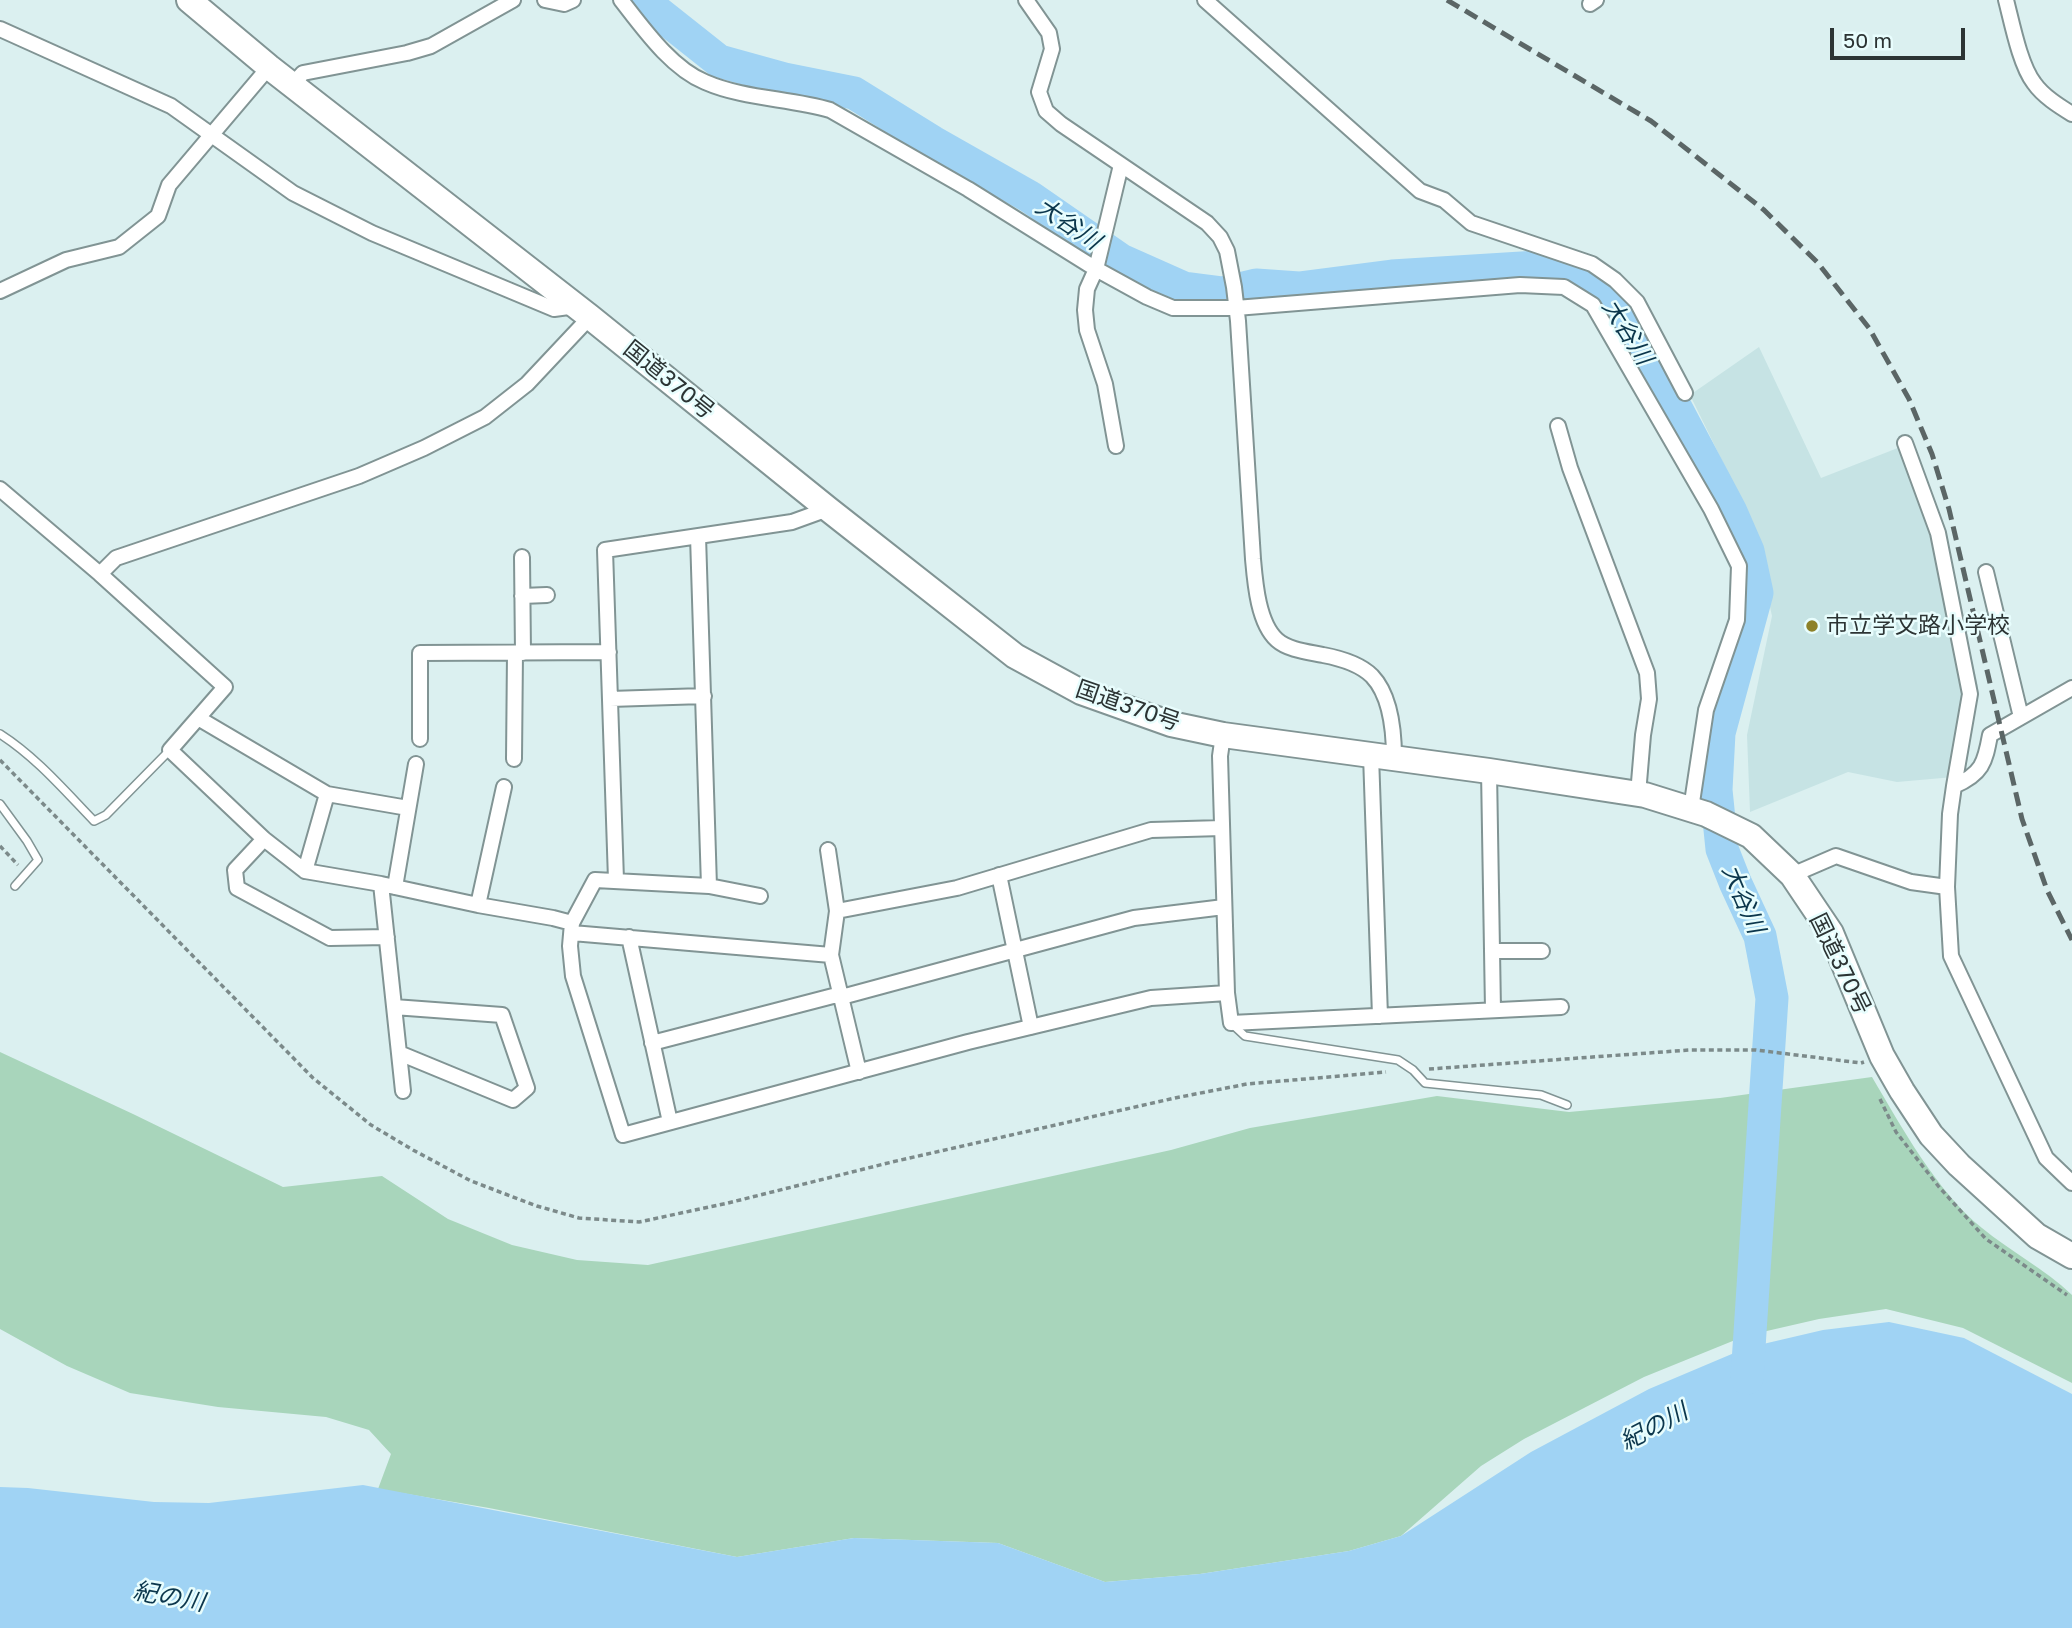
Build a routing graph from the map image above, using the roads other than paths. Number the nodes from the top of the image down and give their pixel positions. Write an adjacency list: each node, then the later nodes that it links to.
1 (189, 0): 10 (highway, 国道370号)
2 (513, 0): 11 (street)
3 (545, 0): 4 (street)
4 (573, 0)
5 (621, 0): 15 (street)
6 (1026, 0): 14 (street)
7 (1205, 0): 19 (street)
8 (2006, 0): 12 (street)
9 (0, 29): 13 (street)
10 (269, 67): 11 (highway, 国道370号); 13 (street)
11 (293, 84): 18 (highway, 国道370号)
12 (2072, 114)
13 (212, 135): 16 (street); 18 (street)
14 (1121, 165): 15 (street); 17 (street)
15 (1096, 269): 17 (street); 22 (street)
16 (0, 291)
17 (1236, 308): 42 (street); 52 (street)
18 (583, 311): 24 (highway, 国道370号); 28 (street)
19 (1685, 393)
20 (1558, 426): 49 (street)
21 (1905, 443): 46 (street)
22 (1116, 446)
23 (0, 489): 28 (street)
24 (828, 509): 25 (street); 39 (highway, 国道370号)
25 (698, 536): 31 (street); 34 (street)
26 (522, 557): 30 (street)
27 (1986, 572): 36 (street)
28 (100, 573): 37 (street)
29 (547, 595): 30 (street)
30 (522, 596): 32 (street)
31 (609, 652): 32 (street); 35 (street)
32 (519, 653): 40 (street); 43 (street)
33 (2072, 688): 36 (street)
34 (704, 696): 35 (street); 62 (street)
35 (610, 699): 59 (street)
36 (2021, 717): 46 (street)
37 (198, 718): 41 (street); 48 (street)
38 (0, 734): 41 (lane)
39 (1223, 735): 42 (highway, 国道370号); 53 (street)
40 (420, 739)
41 (170, 750): 54 (street)
42 (1383, 756): 45 (highway, 国道370号); 80 (street)
43 (514, 759)
44 (416, 764): 51 (street)
45 (1489, 771): 49 (highway, 国道370号); 71 (street)
46 (1954, 786): 63 (street)
47 (504, 787): 65 (street)
48 (327, 794): 51 (street); 56 (street)
49 (1638, 794): 52 (highway, 国道370号)
50 (0, 804): 60 (lane)
51 (408, 808): 61 (street)
52 (1699, 811): 57 (highway, 国道370号)
53 (1222, 828): 58 (street); 66 (street)
54 (264, 839): 56 (street); 69 (street)
55 (828, 850): 67 (street)
56 (305, 871): 61 (street)
57 (1792, 875): 63 (street); 90 (highway, 国道370号)
58 (999, 876): 67 (street); 73 (street)
59 (616, 880): 62 (street); 68 (street)
60 (15, 886)
61 (388, 886): 65 (street); 69 (street)
62 (709, 886): 64 (street)
63 (1947, 887): 89 (street)
64 (760, 896)
65 (478, 905): 68 (street)
66 (1224, 907): 73 (street); 75 (street)
67 (837, 911): 74 (street)
68 (572, 928): 70 (street); 88 (street)
69 (387, 937): 77 (street)
70 (629, 937): 74 (street); 83 (street)
71 (1492, 951): 72 (street); 79 (street)
72 (1542, 951)
73 (1015, 952): 76 (street); 82 (street)
74 (831, 955): 76 (street)
75 (1227, 993): 81 (street); 82 (street)
76 (841, 996): 83 (street); 85 (street)
77 (394, 1007): 84 (street); 84 (street)
78 (1561, 1007): 79 (street)
79 (1493, 1010): 80 (street)
80 (1380, 1016): 81 (street)
81 (1231, 1023): 87 (lane)
82 (1031, 1027): 85 (street)
83 (652, 1043): 88 (street)
84 (399, 1053): 86 (street)
85 (859, 1072): 88 (street)
86 (403, 1091)
87 (1567, 1105)
88 (670, 1122)
89 (2072, 1183)
90 (2072, 1256)

